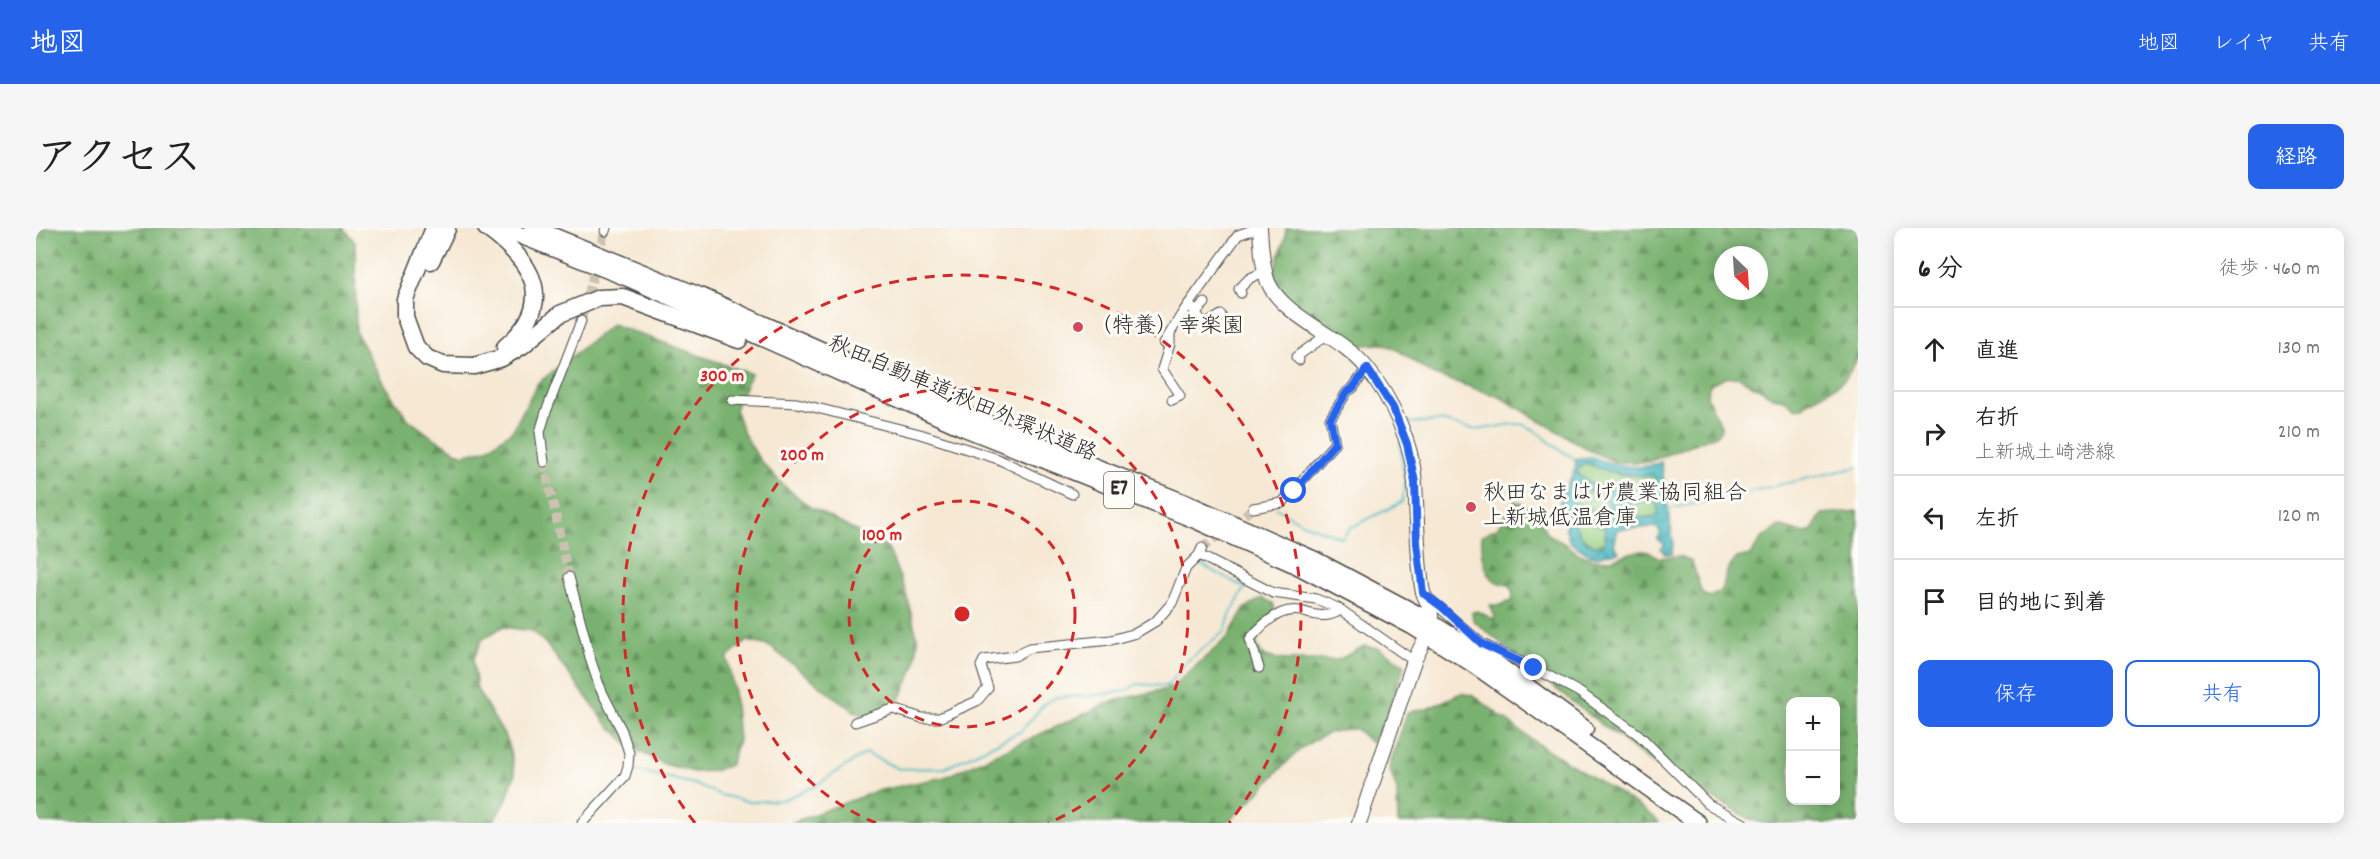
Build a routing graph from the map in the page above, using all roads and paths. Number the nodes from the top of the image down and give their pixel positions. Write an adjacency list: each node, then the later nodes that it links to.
1 (486, 228): 6 (highway)
2 (501, 228): 20 (highway, 秋田自動車道;秋田外環状道路 / E7)
3 (533, 228): 9 (highway, 秋田自動車道;秋田外環状道路 / E7)
4 (566, 228): 9 (highway)
5 (1259, 228): 7 (main road); 11 (street)
6 (441, 229): 20 (highway)
7 (1266, 272): 8 (street); 16 (main road)
8 (1240, 293)
9 (707, 298): 37 (highway, 秋田自動車道;秋田外環状道路 / E7)
10 (1205, 303): 12 (street)
11 (1189, 304): 12 (street); 15 (street)
12 (1195, 313): 13 (street)
13 (1221, 315)
14 (581, 321): 23 (street)
15 (1170, 333): 17 (street); 22 (street)
16 (1328, 334): 18 (street); 19 (main road)
17 (1164, 343)
18 (1299, 360)
19 (1367, 368): 25 (street); 27 (main road)
20 (895, 398): 36 (highway, 秋田自動車道;秋田外環状道路 / E7)
21 (732, 400): 24 (street)
22 (1172, 400)
23 (544, 462)
24 (1072, 494)
25 (1253, 508)
26 (569, 577): 35 (street)
27 (1423, 593): 29 (main road); 38 (street)
28 (1340, 610): 31 (street); 32 (street); 33 (street)
29 (1431, 617)
30 (1422, 645): 31 (main road)
31 (1414, 661): 34 (main road)
32 (1259, 668)
33 (855, 722)
34 (1361, 822)
35 (582, 823)
36 (1698, 823)
37 (1704, 823)
38 (1743, 823)

